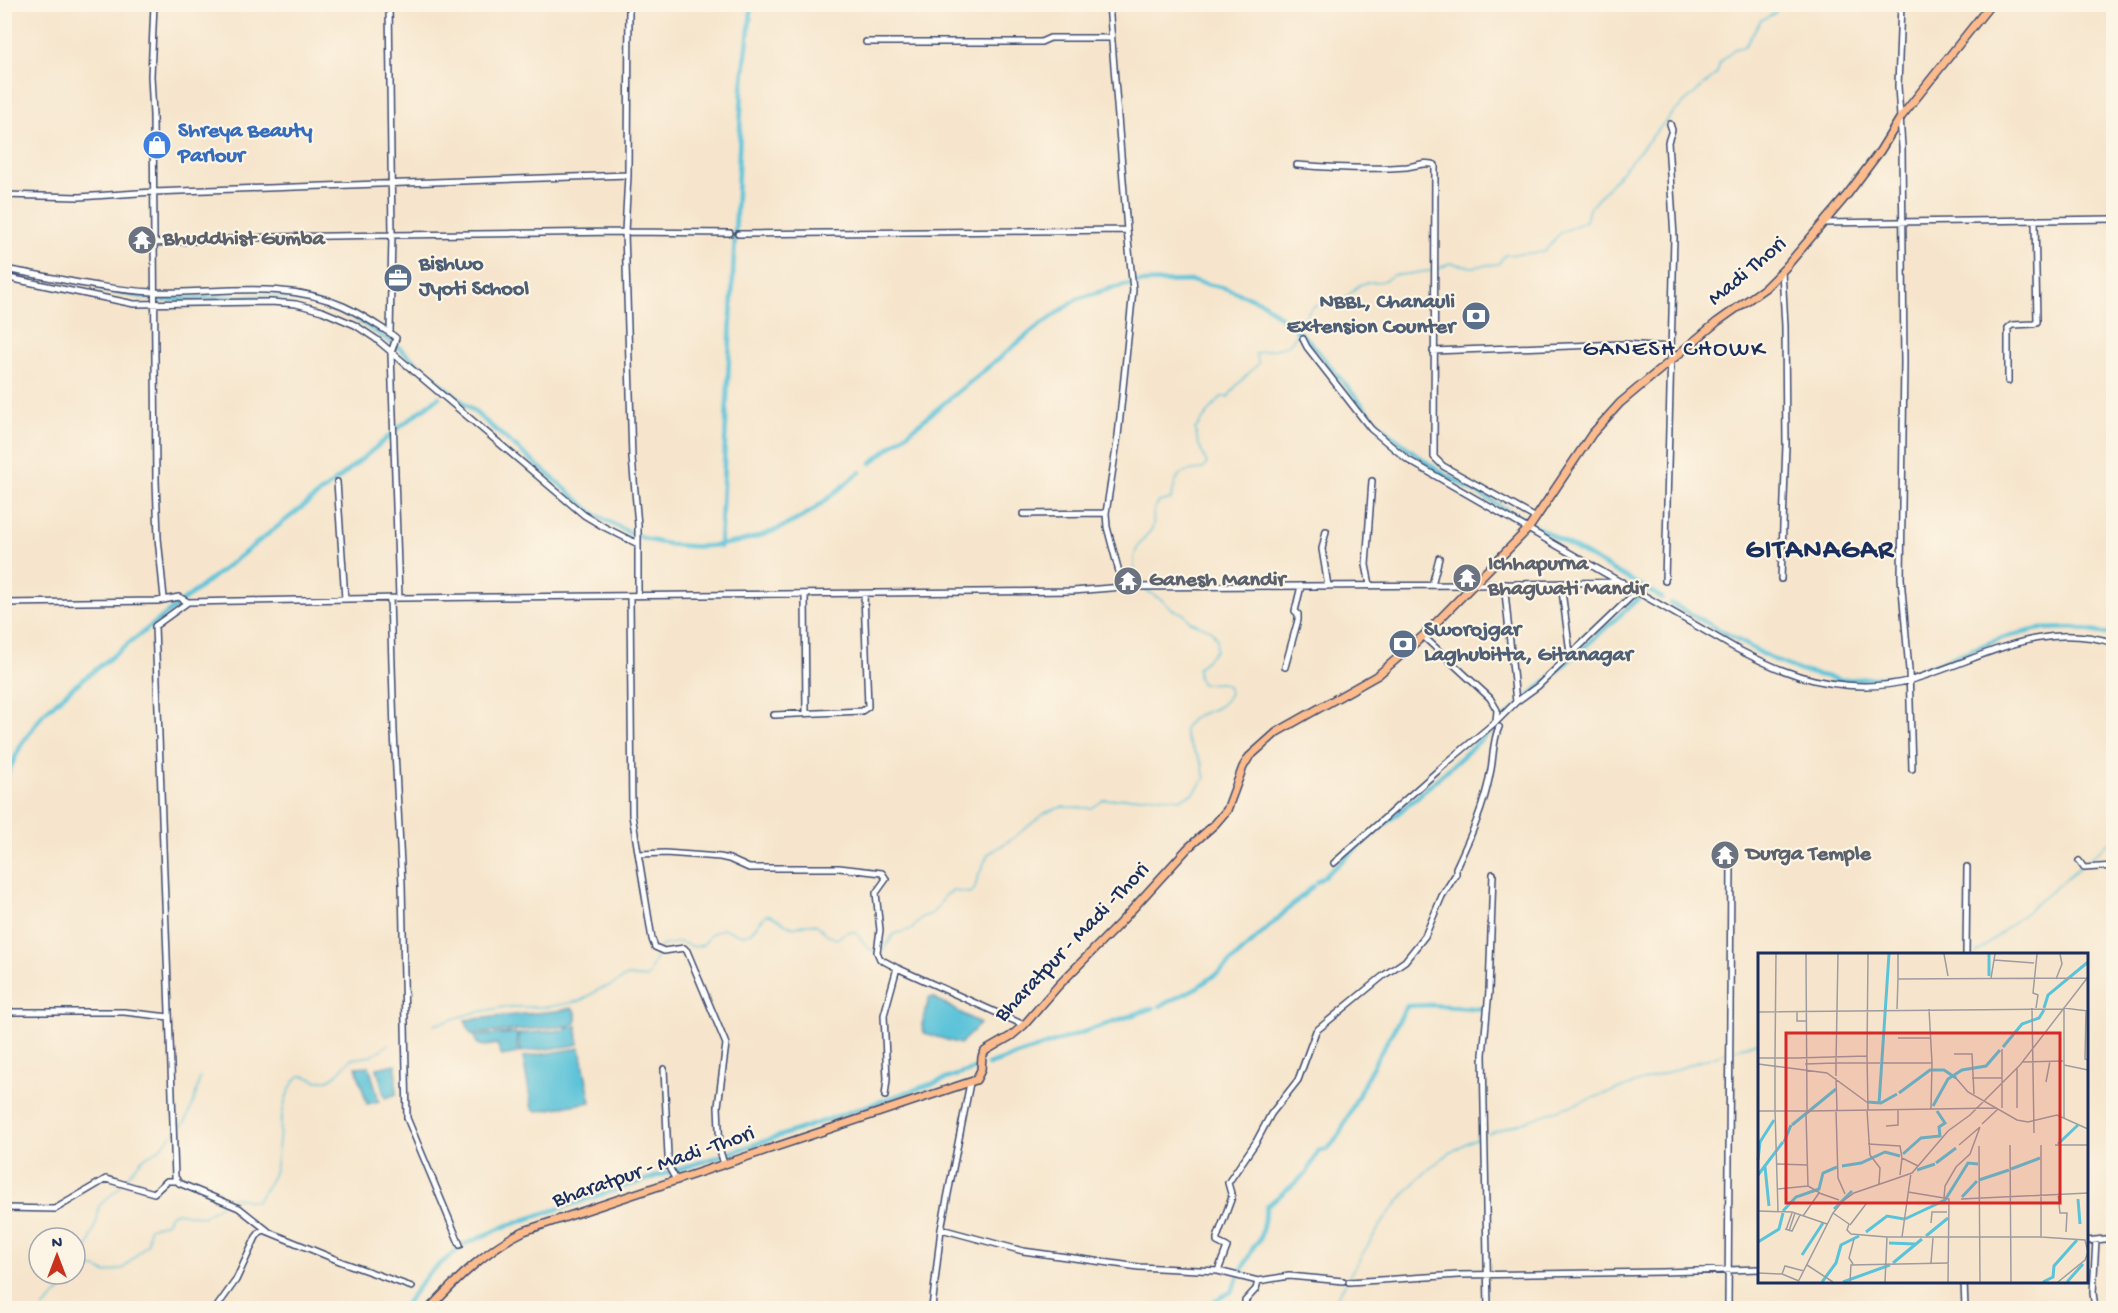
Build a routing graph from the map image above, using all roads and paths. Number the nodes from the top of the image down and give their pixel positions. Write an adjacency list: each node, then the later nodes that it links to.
1 (154, 4): 14 (street)
2 (388, 4): 13 (street)
3 (629, 4): 12 (street)
4 (1109, 4): 7 (street)
5 (1901, 4): 9 (street)
6 (1991, 4): 9 (main road, Madi Thori)
7 (1111, 38): 8 (street); 20 (street)
8 (866, 42)
9 (1901, 117): 18 (street); 19 (main road, Madi Thori)
10 (1670, 124): 33 (street)
11 (1297, 165): 35 (street)
12 (628, 175): 13 (street); 21 (street)
13 (390, 184): 14 (street); 24 (street)
14 (153, 192): 15 (street); 25 (street)
15 (4, 195)
16 (2114, 219): 17 (street)
17 (2035, 220): 18 (street); 37 (street)
18 (1903, 223): 19 (street); 72 (street)
19 (1822, 224): 27 (main road, Madi Thori)
20 (1127, 230): 23 (street); 40 (street)
21 (625, 232): 22 (street); 24 (street); 44 (street)
22 (730, 233)
23 (738, 234)
24 (392, 235): 25 (street); 31 (street)
25 (153, 243): 29 (street)
26 (4, 269): 29 (street)
27 (1782, 272): 36 (main road, Madi Thori); 46 (street)
28 (4, 277): 30 (street)
29 (153, 292): 30 (street); 31 (street)
30 (154, 305): 34 (street); 62 (street)
31 (390, 333): 34 (street)
32 (1303, 339): 42 (street)
33 (1670, 347): 35 (street); 36 (street)
34 (393, 348): 44 (street); 64 (street)
35 (1433, 351): 42 (street)
36 (1670, 360): 42 (main road, Madi Thori); 47 (street)
37 (2008, 381)
38 (1372, 481): 51 (street)
39 (337, 482): 65 (street)
40 (1106, 513): 41 (street); 56 (street)
41 (1023, 514)
42 (1532, 524): 48 (street); 53 (main road, Bharatpur - Madi -Thori)
43 (1326, 531): 55 (street)
44 (638, 542): 60 (street)
45 (1439, 558): 52 (street)
46 (1781, 579)
47 (1665, 581)
48 (1622, 582): 49 (street); 57 (street)
49 (1561, 583): 50 (street); 70 (street)
50 (1506, 584): 53 (street); 73 (street)
51 (1370, 585): 52 (street); 55 (street)
52 (1432, 585): 53 (street)
53 (1472, 585): 68 (main road, Bharatpur - Madi -Thori)
54 (1301, 586): 55 (street); 56 (street); 71 (street)
55 (1328, 586)
56 (1123, 587): 58 (street)
57 (1637, 591): 70 (street); 72 (street)
58 (864, 594): 59 (street); 74 (street)
59 (805, 595): 60 (street); 74 (street)
60 (638, 596): 61 (street)
61 (630, 597): 64 (street); 79 (street)
62 (164, 598): 66 (street); 67 (street)
63 (390, 598): 64 (street); 65 (street); 103 (street)
64 (399, 598)
65 (345, 599): 66 (street)
66 (187, 601): 89 (street)
67 (4, 603)
68 (1423, 636): 76 (street); 90 (main road, Bharatpur - Madi -Thori)
69 (2114, 643): 72 (street)
70 (1570, 653): 73 (street)
71 (1286, 667)
72 (1909, 680): 78 (street)
73 (1516, 702): 76 (street)
74 (807, 713): 75 (street)
75 (774, 714)
76 (1499, 719): 82 (street)
77 (1498, 727): 106 (street)
78 (1912, 769)
79 (639, 854): 87 (street); 94 (street)
80 (2079, 861): 83 (street)
81 (1731, 862): 104 (street)
82 (1334, 863)
83 (2114, 866)
84 (1967, 867): 86 (street)
85 (1493, 874): 107 (street)
86 (1966, 953)
87 (897, 968): 90 (street); 93 (street)
88 (4, 1012): 89 (street)
89 (169, 1017): 96 (street)
90 (1024, 1025): 92 (main road, Bharatpur - Madi -Thori)
91 (664, 1069): 95 (street)
92 (970, 1083): 94 (main road, Bharatpur - Madi -Thori); 98 (street)
93 (885, 1096)
94 (724, 1164): 95 (main road, Bharatpur - Madi -Thori)
95 (676, 1180): 112 (main road, Bharatpur - Madi -Thori)
96 (176, 1181): 97 (street); 99 (street)
97 (4, 1208)
98 (941, 1229): 106 (street); 113 (street)
99 (268, 1231): 110 (street); 111 (street)
100 (2114, 1238): 101 (street)
101 (2096, 1240): 102 (street); 118 (street)
102 (2088, 1241)
103 (460, 1245)
104 (1727, 1269): 105 (street); 107 (street); 116 (street)
105 (1758, 1269)
106 (1218, 1270): 108 (street)
107 (1487, 1275): 108 (street); 115 (street)
108 (1258, 1281): 114 (street)
109 (1964, 1283): 117 (street)
110 (412, 1287)
111 (216, 1308)
112 (430, 1308)
113 (932, 1308)
114 (1245, 1308)
115 (1488, 1308)
116 (1728, 1308)
117 (1965, 1308)
118 (2095, 1308)

